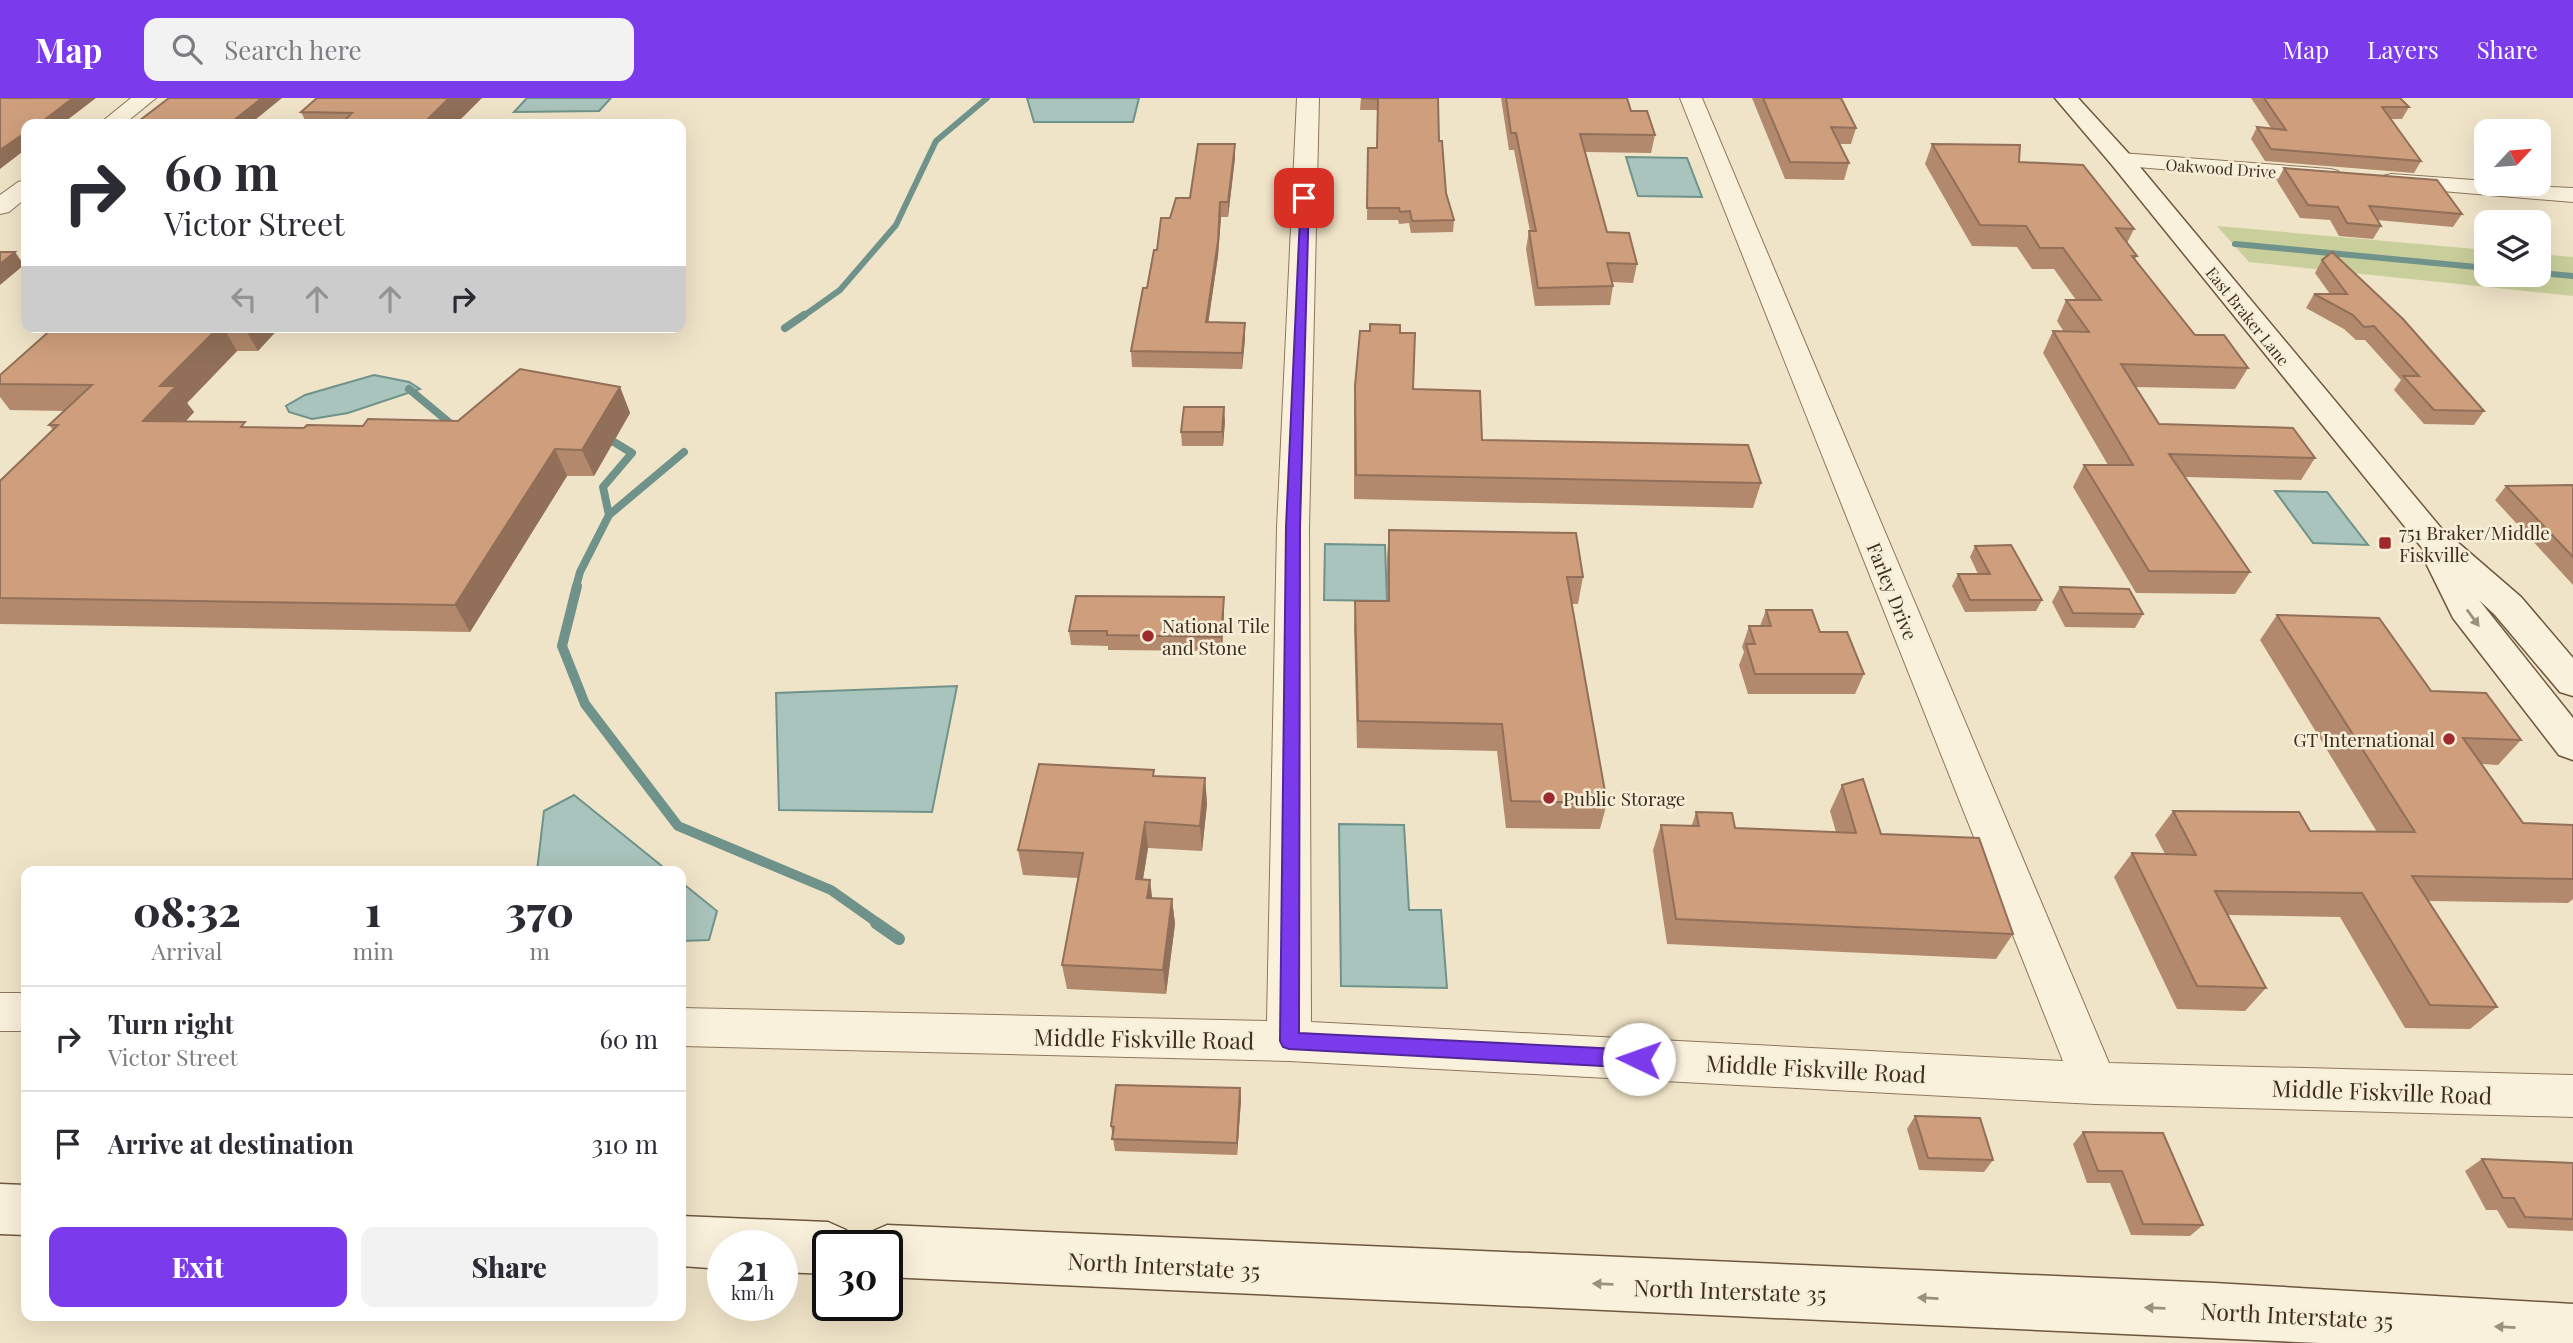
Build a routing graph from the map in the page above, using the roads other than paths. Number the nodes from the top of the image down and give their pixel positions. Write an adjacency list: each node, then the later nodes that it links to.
1 (145, 98): 5 (street)
2 (1308, 98): 16 (street)
3 (1691, 98): 17 (street, Farley Drive)
4 (2066, 98): 6 (main road, East Braker Lane)
5 (117, 119)
6 (2121, 160): 8 (street, Oakwood Drive); 10 (main road, East Braker Lane)
7 (21, 191): 9 (street)
8 (2573, 195)
9 (0, 207)
10 (2429, 536): 11 (main road, East Braker Lane); 12 (main road, East Braker Lane, one-way to 12)
11 (2573, 683)
12 (2573, 745)
13 (0, 1012): 14 (street)
14 (21, 1012)
15 (686, 1027): 16 (street, Middle Fiskville Road)
16 (1289, 1041): 17 (street, Middle Fiskville Road)
17 (2095, 1083): 18 (street, Middle Fiskville Road)
18 (2573, 1096)
19 (0, 1209): 20 (main road)
20 (21, 1210)
21 (686, 1241): 22 (main road)
22 (707, 1242)
23 (903, 1252): 24 (main road, North Interstate 35, one-way to 23)
24 (2573, 1331)

